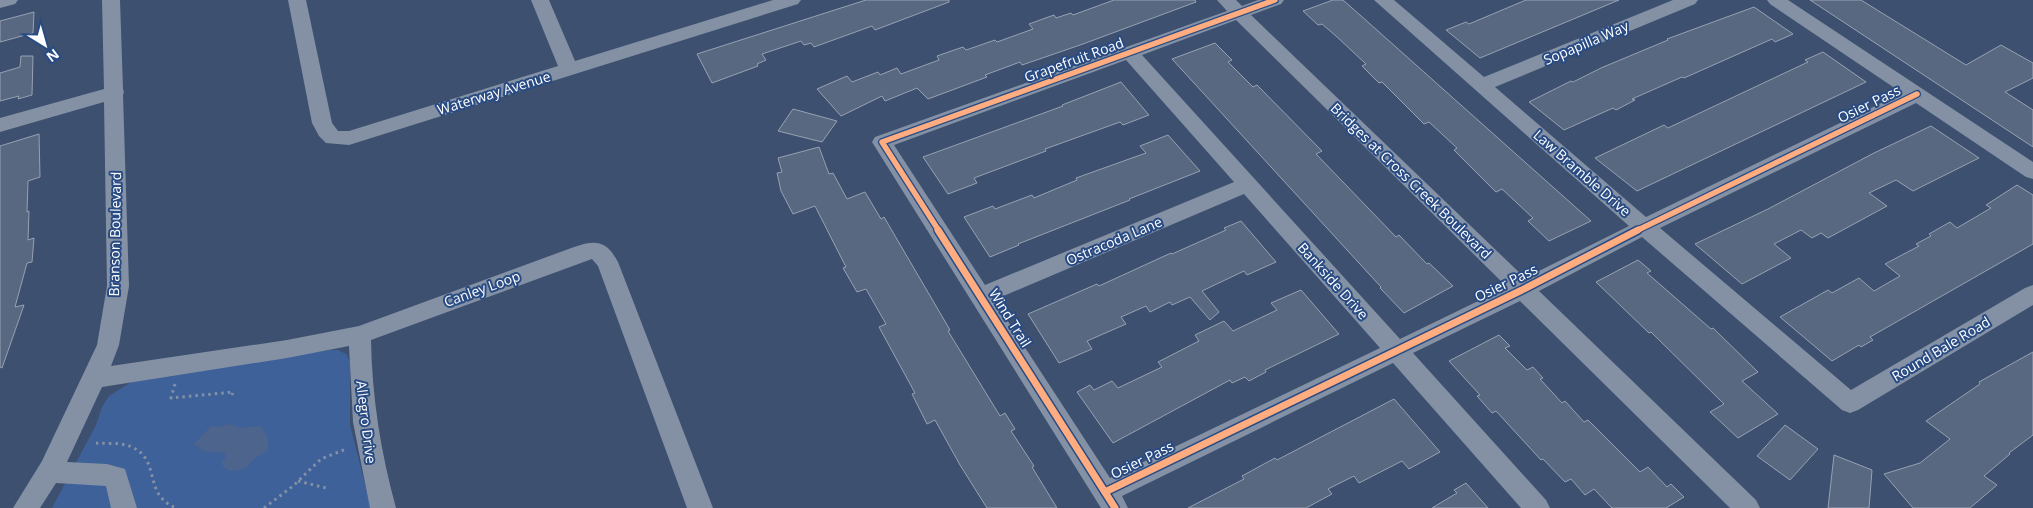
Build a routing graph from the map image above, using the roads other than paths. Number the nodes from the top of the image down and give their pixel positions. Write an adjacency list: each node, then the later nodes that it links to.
1 (9, 0): 10 (street)
2 (111, 0): 15 (street, Branson Boulevard)
3 (297, 0): 13 (street, Waterway Avenue)
4 (540, 0): 13 (street)
5 (790, 0): 13 (street, Waterway Avenue)
6 (1275, 0): 11 (street, Grapefruit Road)
7 (1383, 0): 14 (street, Law Bramble Drive)
8 (1688, 0): 14 (street, Sopapilla Way)
9 (1776, 0): 16 (street)
10 (0, 2)
11 (1232, 6): 12 (street, Grapefruit Road); 22 (street, Bridges at Cross Creek Boulevard)
12 (1130, 54): 18 (street, Grapefruit Road); 20 (street, Bankside Drive)
13 (569, 70)
14 (1483, 86): 21 (street, Law Bramble Drive)
15 (115, 92): 17 (street); 27 (street, Branson Boulevard)
16 (1917, 94): 19 (street); 21 (street, Osier Pass)
17 (0, 125)
18 (882, 142): 24 (street, Wind Trail)
19 (2033, 172)
20 (1247, 185): 24 (street, Ostracoda Lane); 26 (street, Bankside Drive)
21 (1644, 227): 22 (street, Osier Pass); 28 (street, Law Bramble Drive)
22 (1522, 290): 26 (street, Osier Pass); 36 (street, Bridges at Cross Creek Boulevard)
23 (2033, 294): 28 (street, Round Bale Road)
24 (981, 296): 30 (street, Wind Trail)
25 (360, 335): 27 (street, Canley Loop); 33 (street, Allegro Drive); 34 (street, Canley Loop)
26 (1396, 350): 30 (street, Osier Pass); 35 (street, Bankside Drive)
27 (94, 378): 29 (street, Branson Boulevard)
28 (1850, 403)
29 (49, 472): 31 (street, Branson Boulevard); 32 (street)
30 (1110, 500)
31 (26, 508)
32 (124, 508)
33 (383, 508)
34 (700, 508)
35 (1537, 508)
36 (1747, 508)

